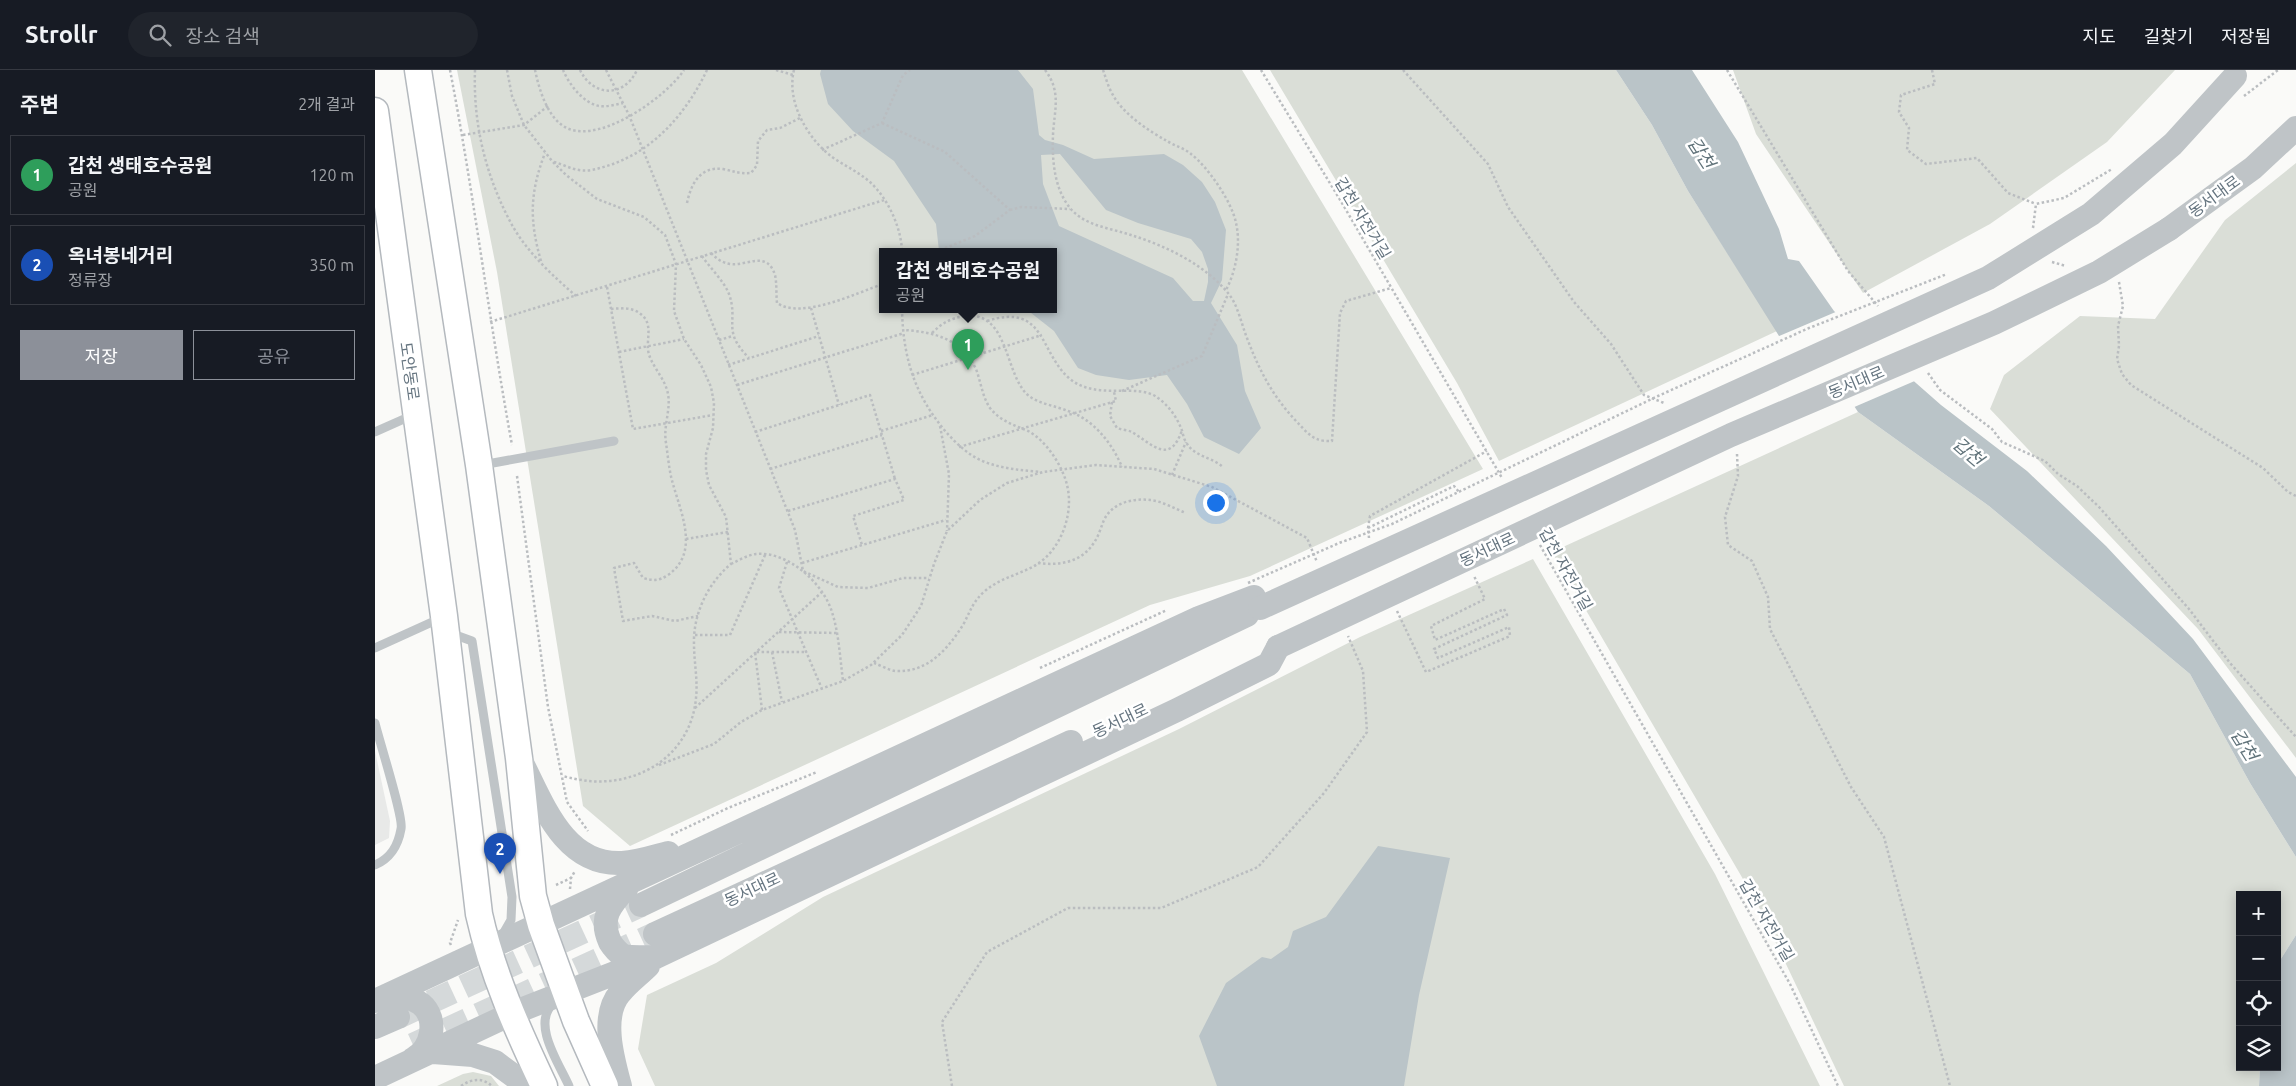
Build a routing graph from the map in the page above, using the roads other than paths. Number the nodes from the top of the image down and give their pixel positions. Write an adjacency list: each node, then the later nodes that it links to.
1 (418, 70): 8 (main road)
2 (2237, 73): 9 (street, bridge)
3 (375, 111): 5 (main road, 도안동로)
4 (2296, 128): 12 (street, 동서대로, bridge)
5 (415, 414): 6 (lane); 10 (main road, 도안동로)
6 (375, 432)
7 (614, 441): 8 (lane)
8 (479, 465): 14 (main road)
9 (1250, 594): 15 (street); 18 (street, 동서대로)
10 (445, 623): 11 (lane); 21 (main road, 도안동로); 21 (lane)
11 (375, 648)
12 (1278, 648): 20 (street, 동서대로); 22 (street)
13 (375, 723): 16 (lane)
14 (519, 758): 15 (street); 19 (main road)
15 (727, 835): 17 (street)
16 (375, 865)
17 (635, 880): 19 (street); 22 (street)
18 (641, 904)
19 (541, 925): 21 (street); 23 (main road)
20 (655, 934)
21 (487, 950): 24 (street); 25 (main road, 도안동로)
22 (656, 957): 23 (street); 35 (street)
23 (566, 993): 25 (street); 33 (lane); 34 (main road)
24 (375, 1002): 28 (street)
25 (513, 1013): 28 (street); 32 (main road, 도안동로)
26 (398, 1016): 27 (street)
27 (375, 1027)
28 (414, 1055): 29 (street); 30 (street); 31 (street)
29 (375, 1063)
30 (375, 1078)
31 (532, 1086)
32 (544, 1086)
33 (569, 1086)
34 (605, 1086)
35 (621, 1086)

